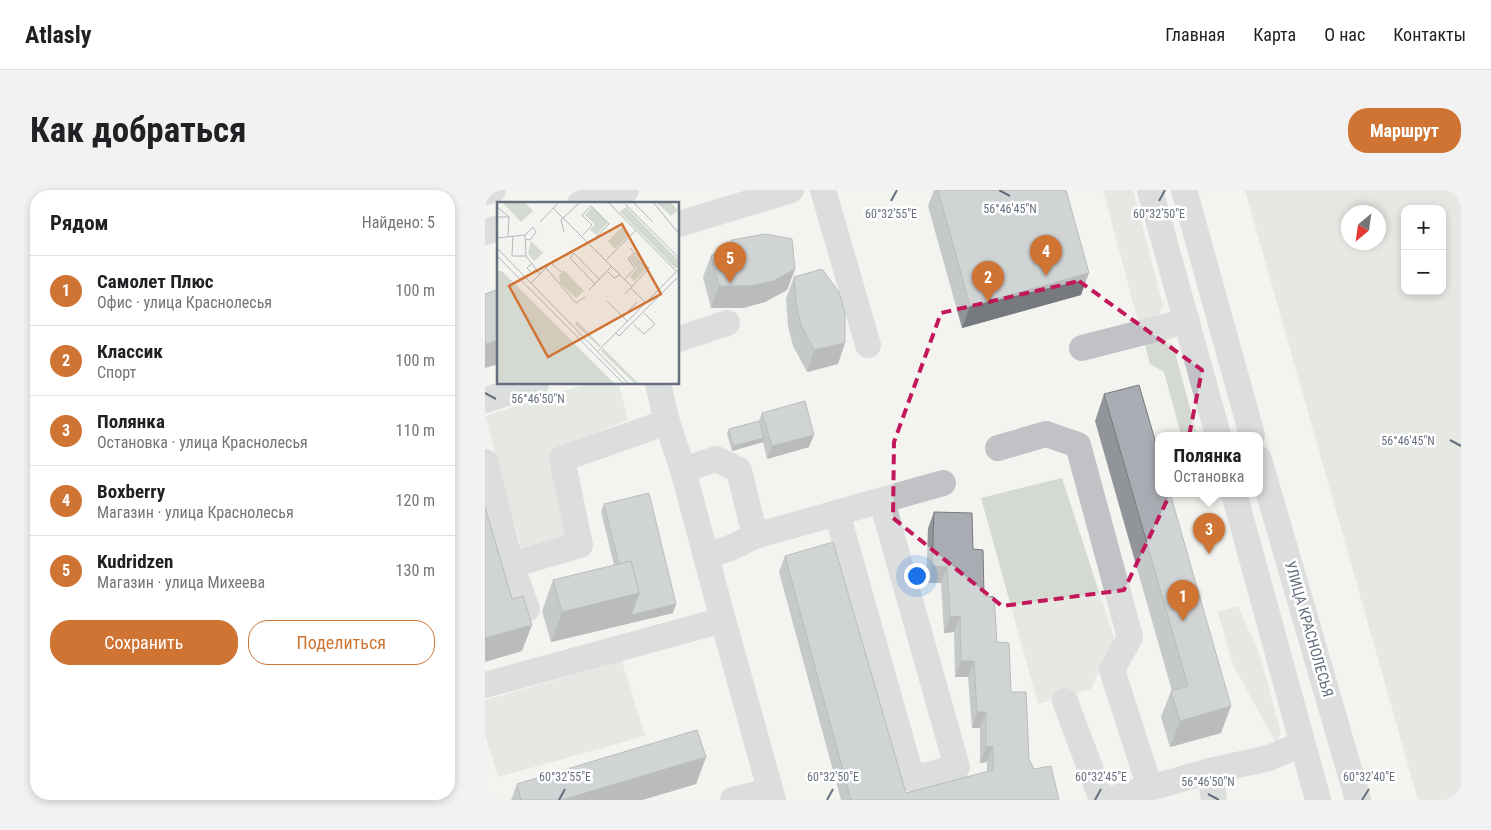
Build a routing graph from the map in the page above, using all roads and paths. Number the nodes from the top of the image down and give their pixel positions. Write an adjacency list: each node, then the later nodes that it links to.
1 (493, 190): 6 (street)
2 (791, 190): 9 (street)
3 (823, 190): 13 (street)
4 (1150, 190): 10 (street)
5 (1184, 190): 20 (street)
6 (485, 192)
7 (622, 195): 8 (street)
8 (589, 202)
9 (680, 224)
10 (1187, 322): 14 (street); 19 (street)
11 (727, 323): 12 (street)
12 (680, 339)
13 (868, 346)
14 (1082, 348)
15 (533, 385): 17 (street)
16 (658, 385): 18 (street)
17 (485, 400)
18 (667, 422): 23 (street); 31 (street)
19 (1216, 432)
20 (1251, 432)
21 (998, 448): 38 (street)
22 (485, 462): 31 (street)
23 (683, 470): 29 (street); 30 (street)
24 (1263, 473): 45 (street, УЛИЦА КРАСНОЛЕСЬЯ)
25 (943, 483): 27 (street)
26 (1235, 497): 36 (street)
27 (882, 501): 28 (street); 28 (street)
28 (837, 513): 29 (street)
29 (755, 536): 30 (street)
30 (706, 555): 33 (street)
31 (511, 565): 32 (street)
32 (527, 609)
33 (723, 620): 34 (street); 39 (street)
34 (485, 685)
35 (1065, 702): 41 (street)
36 (1302, 744): 37 (street); 44 (street)
37 (1210, 771): 38 (street); 43 (street)
38 (1150, 788): 42 (street)
39 (772, 795): 40 (street)
40 (733, 800)
41 (1102, 800)
42 (1107, 800)
43 (1214, 800)
44 (1318, 800)
45 (1358, 800)

